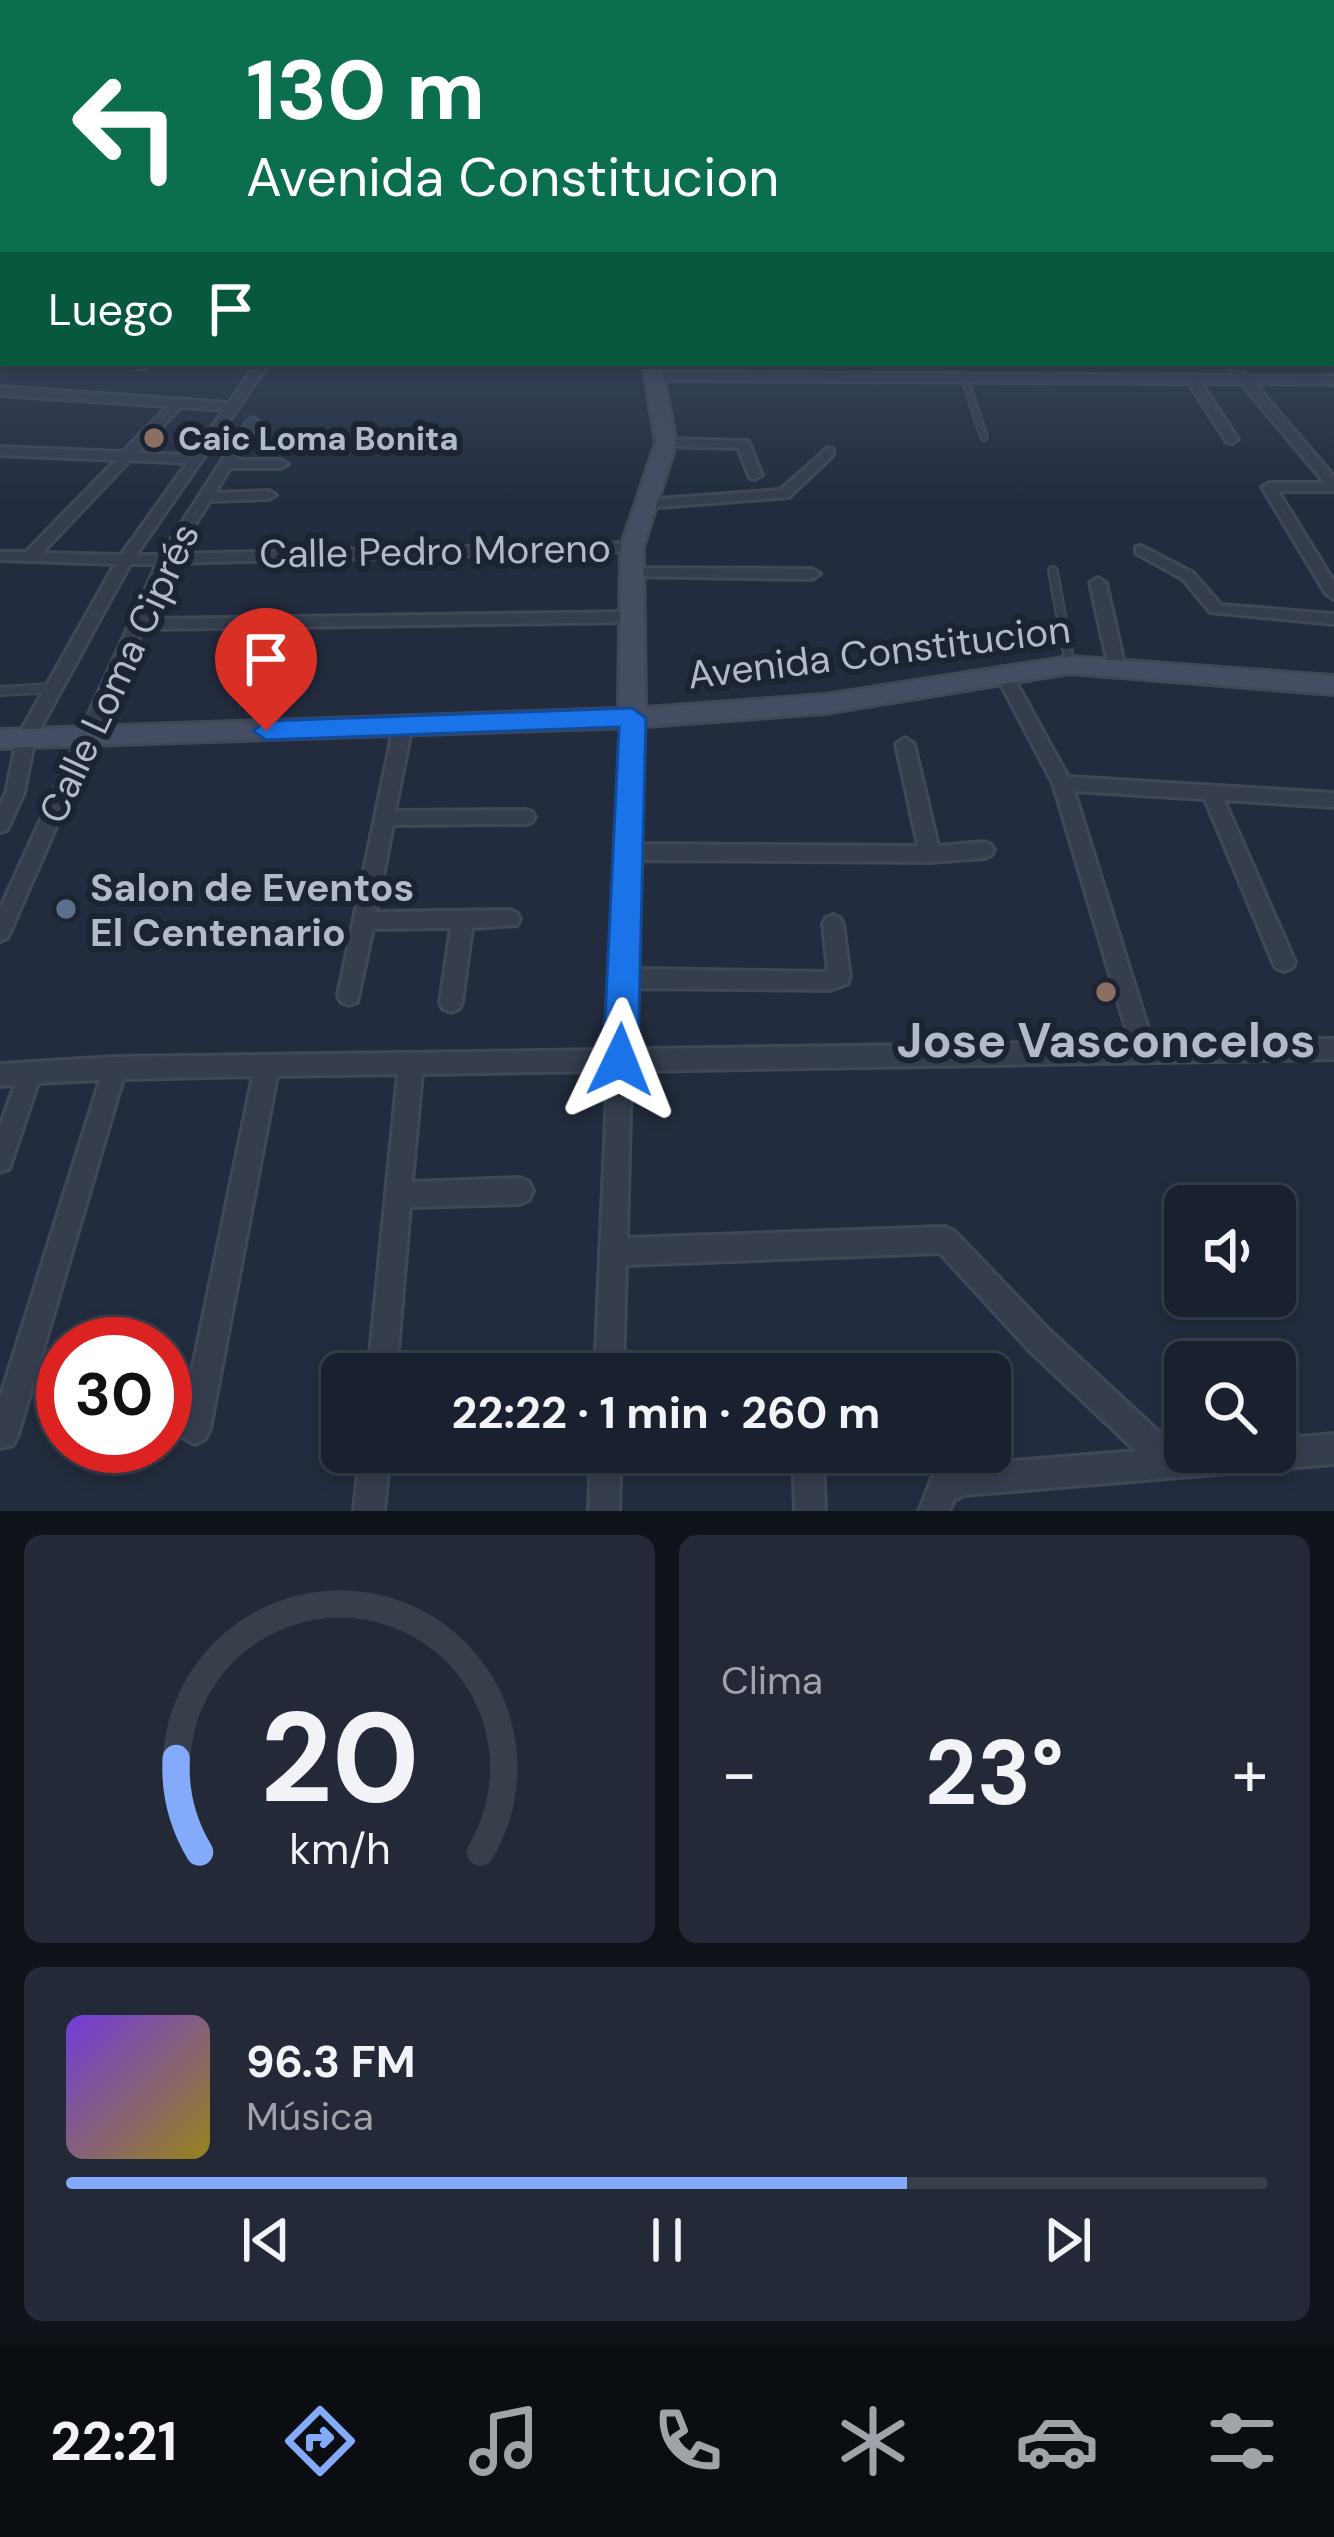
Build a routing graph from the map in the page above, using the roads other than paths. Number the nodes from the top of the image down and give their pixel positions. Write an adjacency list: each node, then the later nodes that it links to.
1 (260, 366): 12 (street)
2 (1206, 366): 7 (street)
3 (1233, 366): 8 (street)
4 (653, 370): 5 (street); 16 (street)
5 (964, 376): 6 (street); 14 (lane)
6 (1192, 378): 7 (street); 15 (street)
7 (1216, 378): 8 (street)
8 (1244, 379): 9 (street); 24 (street)
9 (1334, 380)
10 (0, 392): 11 (street)
11 (177, 404): 12 (street); 19 (street)
12 (230, 407): 20 (street)
13 (253, 422): 21 (street, Calle Loma Ciprés)
14 (984, 437)
15 (1232, 439)
16 (666, 443): 23 (street); 27 (street)
17 (0, 451): 19 (street)
18 (828, 452): 27 (street)
19 (129, 458): 20 (street); 32 (street)
20 (193, 459): 33 (street)
21 (229, 464): 22 (street); 26 (street, Calle Loma Ciprés)
22 (281, 464)
23 (755, 475)
24 (1334, 486): 38 (street)
25 (269, 495): 26 (street)
26 (205, 497): 31 (street, Calle Loma Ciprés)
27 (646, 504): 28 (street)
28 (632, 547): 31 (street, Calle Pedro Moreno); 35 (street)
29 (1142, 550): 40 (street)
30 (0, 556): 32 (street, Calle Pedro Moreno)
31 (166, 557): 33 (street, Calle Pedro Moreno); 41 (street, Calle Loma Ciprés)
32 (29, 558): 33 (street, Calle Pedro Moreno)
33 (125, 560): 46 (street)
34 (1053, 571): 42 (lane)
35 (632, 573): 36 (street); 39 (street)
36 (812, 574)
37 (1098, 583): 43 (street)
38 (1332, 588)
39 (632, 617): 41 (street); 48 (street)
40 (1334, 619)
41 (137, 624): 50 (street, Calle Loma Ciprés)
42 (1070, 665): 43 (street, Avenida Constitucion); 44 (street, Avenida Constitucion)
43 (1117, 668): 45 (street, Avenida Constitucion)
44 (1003, 673): 48 (street, Avenida Constitucion); 53 (street)
45 (1334, 685)
46 (53, 688): 47 (lane); 51 (street)
47 (0, 691)
48 (632, 718): 49 (street, Avenida Constitucion); 60 (street)
49 (403, 726): 50 (street, Avenida Constitucion); 57 (street)
50 (84, 737): 51 (street, Avenida Constitucion); 66 (street, Calle Loma Ciprés)
51 (13, 738): 58 (street)
52 (905, 744): 61 (street)
53 (1062, 783): 54 (street); 72 (street)
54 (1212, 793): 55 (street); 67 (street)
55 (1334, 800)
56 (525, 817): 57 (street)
57 (385, 818): 64 (street)
58 (0, 825)
59 (983, 850): 61 (street)
60 (628, 852): 61 (street); 68 (street)
61 (930, 854)
62 (463, 920): 63 (street); 64 (street); 70 (street)
63 (510, 920)
64 (364, 921): 69 (street)
65 (833, 924): 68 (street)
66 (0, 932)
67 (1284, 962)
68 (623, 978): 73 (street)
69 (349, 995)
70 (451, 1002)
71 (1334, 1049): 72 (street)
72 (1144, 1051): 73 (street)
73 (620, 1060): 74 (street); 82 (street)
74 (411, 1063): 75 (street); 81 (street)
75 (267, 1066): 76 (street); 85 (street)
76 (115, 1068): 77 (street); 86 (street)
77 (30, 1074): 78 (street); 79 (street)
78 (0, 1075)
79 (0, 1160)
80 (520, 1190): 81 (street)
81 (399, 1195): 83 (street)
82 (613, 1252): 84 (street); 89 (street)
83 (384, 1353)
84 (610, 1353)
85 (195, 1429)
86 (2, 1435)
87 (1334, 1449): 88 (street)
88 (1296, 1452)
89 (1164, 1457)
90 (1164, 1465): 94 (street)
91 (373, 1473): 95 (street)
92 (605, 1473): 96 (street)
93 (809, 1473): 97 (street)
94 (939, 1500)
95 (369, 1511)
96 (604, 1511)
97 (810, 1511)

